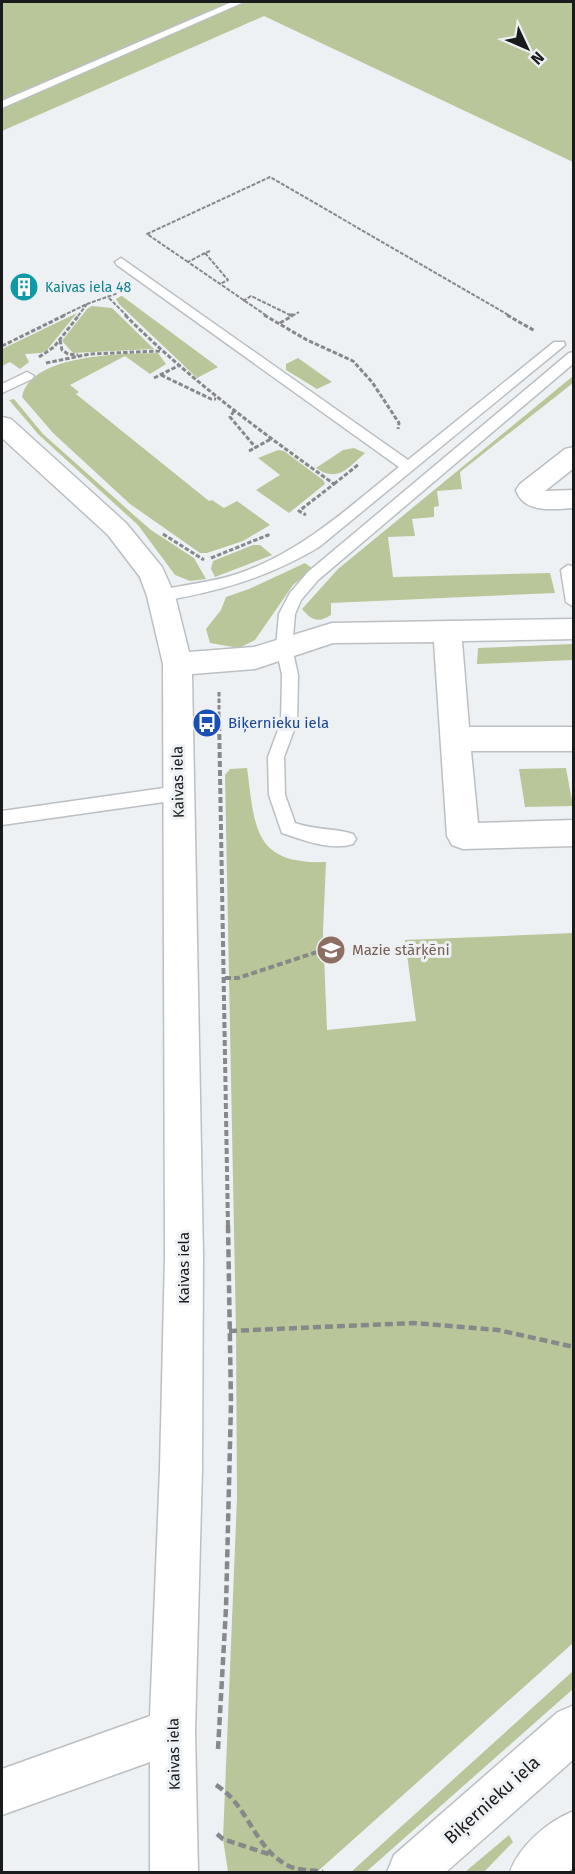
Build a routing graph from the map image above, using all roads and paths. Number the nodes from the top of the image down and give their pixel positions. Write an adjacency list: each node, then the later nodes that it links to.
1 (239, 2): 2 (lane)
2 (2, 105)
3 (210, 251): 4 (path)
4 (205, 254): 6 (path); 8 (path)
5 (121, 262): 7 (lane)
6 (188, 262): 8 (path); 16 (path)
7 (147, 279): 9 (path); 33 (lane)
8 (219, 285): 10 (path)
9 (108, 298): 11 (path); 18 (path)
10 (243, 301): 13 (path); 14 (path)
11 (87, 304): 15 (path); 17 (path)
12 (299, 312): 13 (path)
13 (292, 316): 14 (path)
14 (279, 323): 33 (path)
15 (60, 339): 19 (path); 21 (path)
16 (559, 345): 36 (lane)
17 (2, 346)
18 (161, 351): 19 (path); 23 (path)
19 (90, 354): 22 (path)
20 (573, 356): 49 (lane)
21 (36, 361)
22 (44, 363)
23 (178, 366): 24 (path); 28 (path)
24 (161, 375): 26 (path); 28 (path)
25 (27, 376): 27 (lane)
26 (154, 378)
27 (2, 389)
28 (217, 399): 29 (path)
29 (234, 411): 31 (path); 32 (path)
30 (2, 425): 45 (street, Kaivas iela)
31 (272, 439): 32 (path); 37 (path)
32 (256, 448): 34 (path)
33 (382, 448): 36 (lane); 37 (path)
34 (249, 451)
35 (573, 455): 38 (street)
36 (408, 467): 44 (lane)
37 (334, 484): 39 (path)
38 (573, 499)
39 (304, 522)
40 (155, 529): 42 (path)
41 (273, 538): 42 (path)
42 (204, 561): 44 (path)
43 (568, 570): 46 (lane)
44 (214, 588): 45 (lane)
45 (161, 596): 50 (street, Kaivas iela)
46 (573, 602)
47 (573, 629): 48 (street)
48 (447, 631): 49 (street); 51 (street)
49 (284, 647): 50 (street); 56 (lane)
50 (177, 664): 53 (street, Kaivas iela)
51 (455, 738): 52 (street); 55 (street)
52 (573, 740)
53 (178, 794): 54 (lane); 62 (street, Kaivas iela)
54 (2, 818)
55 (573, 833)
56 (347, 838)
57 (323, 950): 58 (path)
58 (225, 978)
59 (229, 1331): 60 (path)
60 (573, 1347)
61 (573, 1728): 70 (street, Biķernieku iela)
62 (172, 1731): 64 (street); 68 (street, Kaivas iela)
63 (216, 1785): 67 (path)
64 (2, 1792)
65 (213, 1831): 67 (path)
66 (573, 1834): 71 (street)
67 (272, 1856): 69 (path)
68 (174, 1872)
69 (324, 1872)
70 (411, 1872)
71 (534, 1872)

